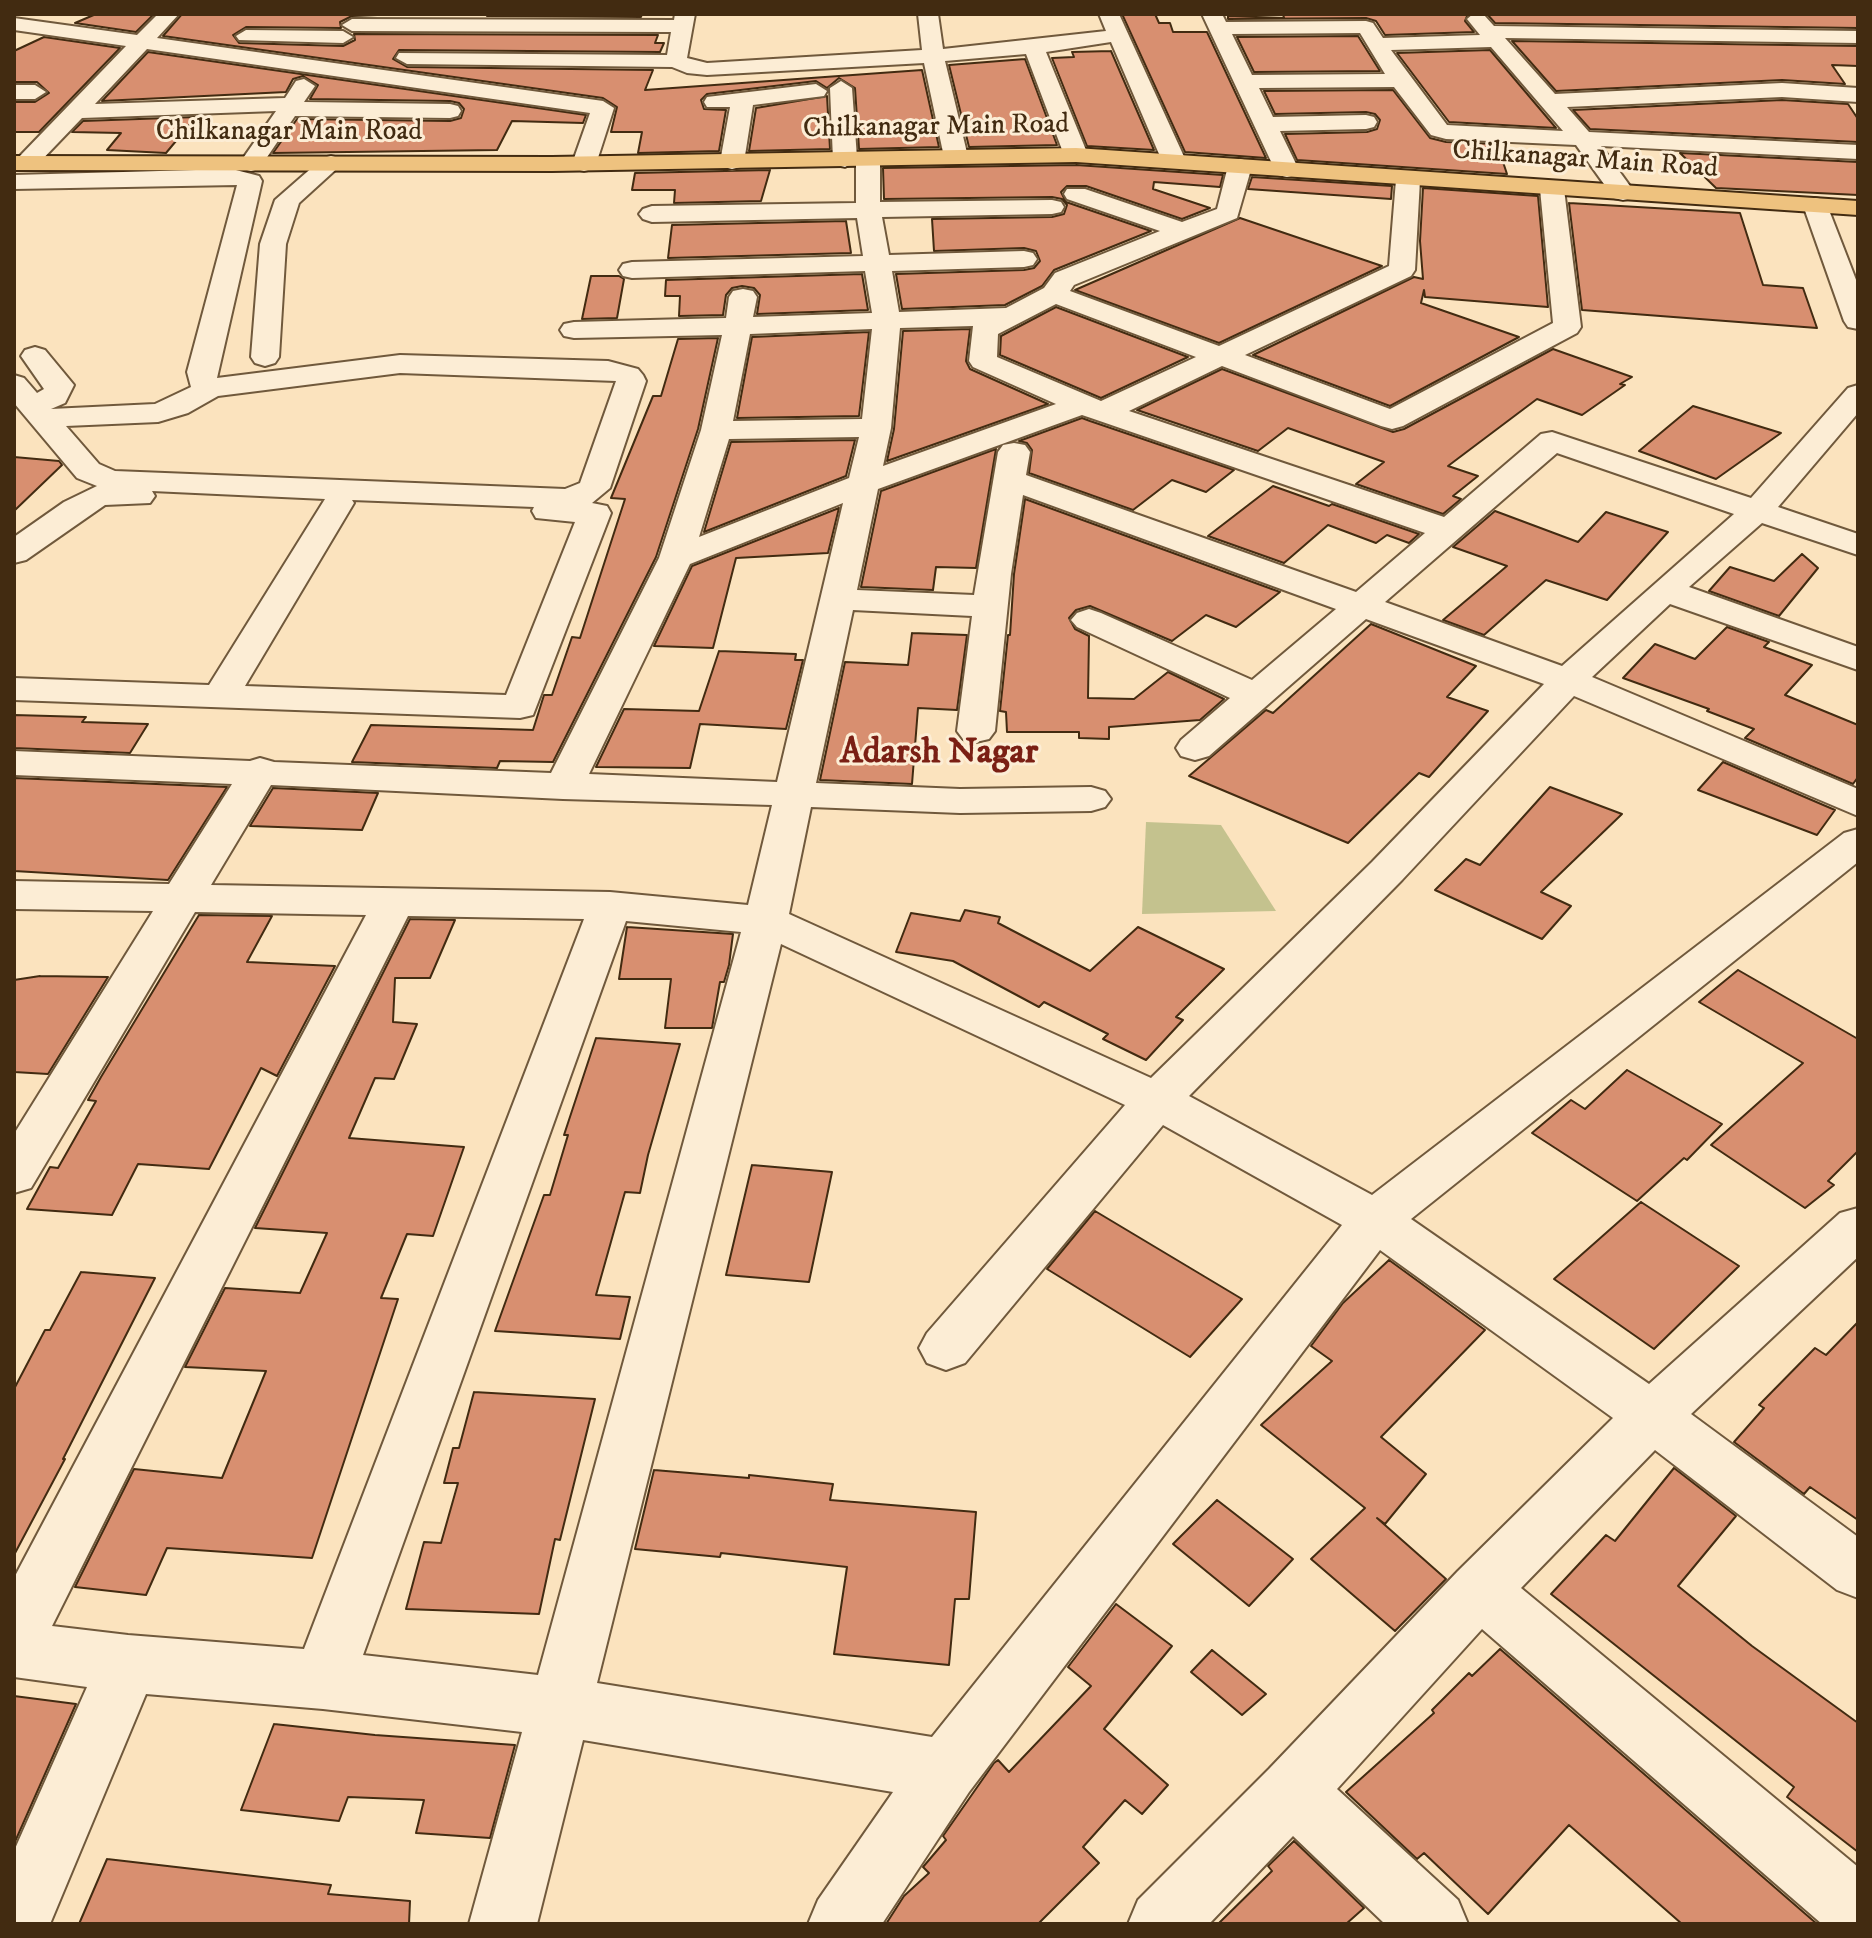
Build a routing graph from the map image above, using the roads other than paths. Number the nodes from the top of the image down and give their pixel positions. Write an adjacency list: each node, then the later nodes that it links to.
1 (169, 14): 15 (street)
2 (928, 14): 18 (street)
3 (1109, 14): 10 (street)
4 (1473, 14): 13 (street)
5 (1725, 14): 11 (street)
6 (684, 20): 9 (street); 19 (street)
7 (1215, 21): 16 (street); 30 (street)
8 (14, 24): 15 (street)
9 (352, 25): 12 (street); 20 (street)
10 (1119, 35): 17 (street); 51 (street)
11 (1740, 35): 13 (street); 14 (street); 32 (street)
12 (227, 36)
13 (1492, 36): 16 (street); 22 (street)
14 (1858, 37)
15 (138, 43): 20 (street); 23 (street)
16 (1376, 44): 28 (street)
17 (1034, 47): 18 (street); 48 (street)
18 (933, 56): 19 (street); 27 (street)
19 (676, 61): 20 (street)
20 (322, 63): 37 (street); 38 (street)
21 (1545, 63): 22 (street)
22 (1515, 64): 35 (street)
23 (115, 69): 24 (street); 40 (street)
24 (142, 69)
25 (169, 69): 26 (street)
26 (196, 69)
27 (939, 79): 29 (street); 49 (street)
28 (1400, 80): 30 (street); 45 (street)
29 (913, 82)
30 (1244, 82): 43 (street)
31 (609, 85): 38 (street)
32 (1782, 90): 33 (street); 35 (street); 39 (street)
33 (1858, 95)
34 (743, 99): 36 (street); 50 (street); 52 (street)
35 (1551, 101): 46 (street)
36 (715, 102)
37 (290, 107): 40 (street); 41 (street); 54 (street)
38 (596, 107): 55 (street)
39 (1798, 110)
40 (76, 111): 57 (street)
41 (531, 112)
42 (1366, 122): 43 (street)
43 (1267, 124): 58 (street)
44 (1410, 130): 45 (street)
45 (1439, 130): 46 (street)
46 (1584, 140): 47 (street); 62 (street)
47 (1858, 152)
48 (1076, 155): 49 (main road, Chilkanagar Main Road); 51 (main road, Chilkanagar Main Road)
49 (956, 157): 50 (main road, Chilkanagar Main Road)
50 (856, 160): 52 (main road, Chilkanagar Main Road); 67 (street)
51 (1174, 161): 56 (main road, Chilkanagar Main Road)
52 (732, 162): 55 (main road, Chilkanagar Main Road)
53 (331, 163): 54 (main road, Chilkanagar Main Road); 55 (main road, Chilkanagar Main Road); 82 (street)
54 (251, 164): 59 (main road, Chilkanagar Main Road)
55 (584, 164)
56 (1240, 166): 58 (main road, Chilkanagar Main Road); 69 (street)
57 (18, 170): 59 (street)
58 (1287, 170): 60 (main road, Chilkanagar Main Road)
59 (128, 172): 83 (street)
60 (1408, 180): 61 (main road, Chilkanagar Main Road); 81 (street)
61 (1552, 189): 62 (main road, Chilkanagar Main Road); 81 (street)
62 (1623, 193): 64 (main road, Chilkanagar Main Road)
63 (1076, 194): 69 (street)
64 (1815, 205): 66 (main road, Chilkanagar Main Road); 75 (street)
65 (1052, 207): 67 (street)
66 (1858, 208)
67 (868, 210): 68 (street); 71 (street)
68 (652, 214)
69 (1183, 231): 74 (street)
70 (1024, 259): 71 (street)
71 (876, 263): 72 (street); 77 (street)
72 (748, 267): 73 (street); 78 (street)
73 (632, 270)
74 (1054, 294): 76 (street); 81 (street)
75 (1857, 315)
76 (1012, 316): 77 (street); 88 (street)
77 (887, 320): 78 (street); 90 (street)
78 (738, 326): 79 (street); 91 (street)
79 (574, 330)
80 (35, 356): 86 (street)
81 (1220, 356): 88 (street)
82 (265, 357)
83 (210, 388): 86 (street); 87 (street)
84 (1858, 394): 96 (street)
85 (268, 395): 87 (street)
86 (30, 402): 87 (street)
87 (177, 407)
88 (1092, 409): 89 (street); 98 (street)
89 (1018, 426): 93 (street); 94 (street)
90 (876, 428): 91 (street); 94 (street)
91 (716, 430): 101 (street)
92 (14, 433): 97 (street)
93 (1011, 480): 104 (street); 105 (street)
94 (862, 484): 101 (street); 103 (street)
95 (338, 503): 100 (street); 110 (street); 110 (street)
96 (1757, 511): 98 (street); 99 (street); 102 (street)
97 (14, 517)
98 (1449, 530): 104 (street)
99 (1858, 545)
100 (14, 553)
101 (676, 558): 116 (street)
102 (1665, 590): 107 (street); 108 (street)
103 (836, 599): 105 (street); 117 (street)
104 (1362, 605): 108 (street); 111 (street)
105 (990, 606): 112 (street)
106 (1089, 620): 111 (street)
107 (1858, 659)
108 (1568, 680): 119 (street); 126 (street)
109 (14, 689): 110 (street)
110 (221, 696)
111 (1256, 696): 113 (street)
112 (976, 731)
113 (1195, 748)
114 (14, 763): 115 (street)
115 (260, 770): 116 (street); 122 (street)
116 (563, 787): 117 (street)
117 (792, 795): 118 (street); 125 (street)
118 (1091, 799)
119 (1858, 804)
120 (1858, 842): 128 (street)
121 (14, 895): 122 (street)
122 (184, 898): 123 (street); 127 (street)
123 (394, 902): 124 (street); 134 (street)
124 (610, 906): 125 (street); 137 (street)
125 (766, 920): 126 (street); 138 (street)
126 (1157, 1100): 128 (street); 130 (street)
127 (14, 1175)
128 (1375, 1220): 131 (street); 139 (street)
129 (1858, 1227): 131 (street)
130 (946, 1348)
131 (1652, 1416): 132 (street); 133 (street)
132 (1858, 1571)
133 (1479, 1590): 140 (street); 141 (street)
134 (14, 1638)
135 (14, 1649): 136 (street)
136 (128, 1664): 137 (street); 142 (street)
137 (323, 1680): 138 (street)
138 (560, 1707): 139 (street); 143 (street)
139 (946, 1770): 144 (street)
140 (1292, 1791): 145 (street); 146 (street)
141 (1858, 1911)
142 (16, 1924)
143 (503, 1924)
144 (842, 1924)
145 (1162, 1924)
146 (1434, 1924)

